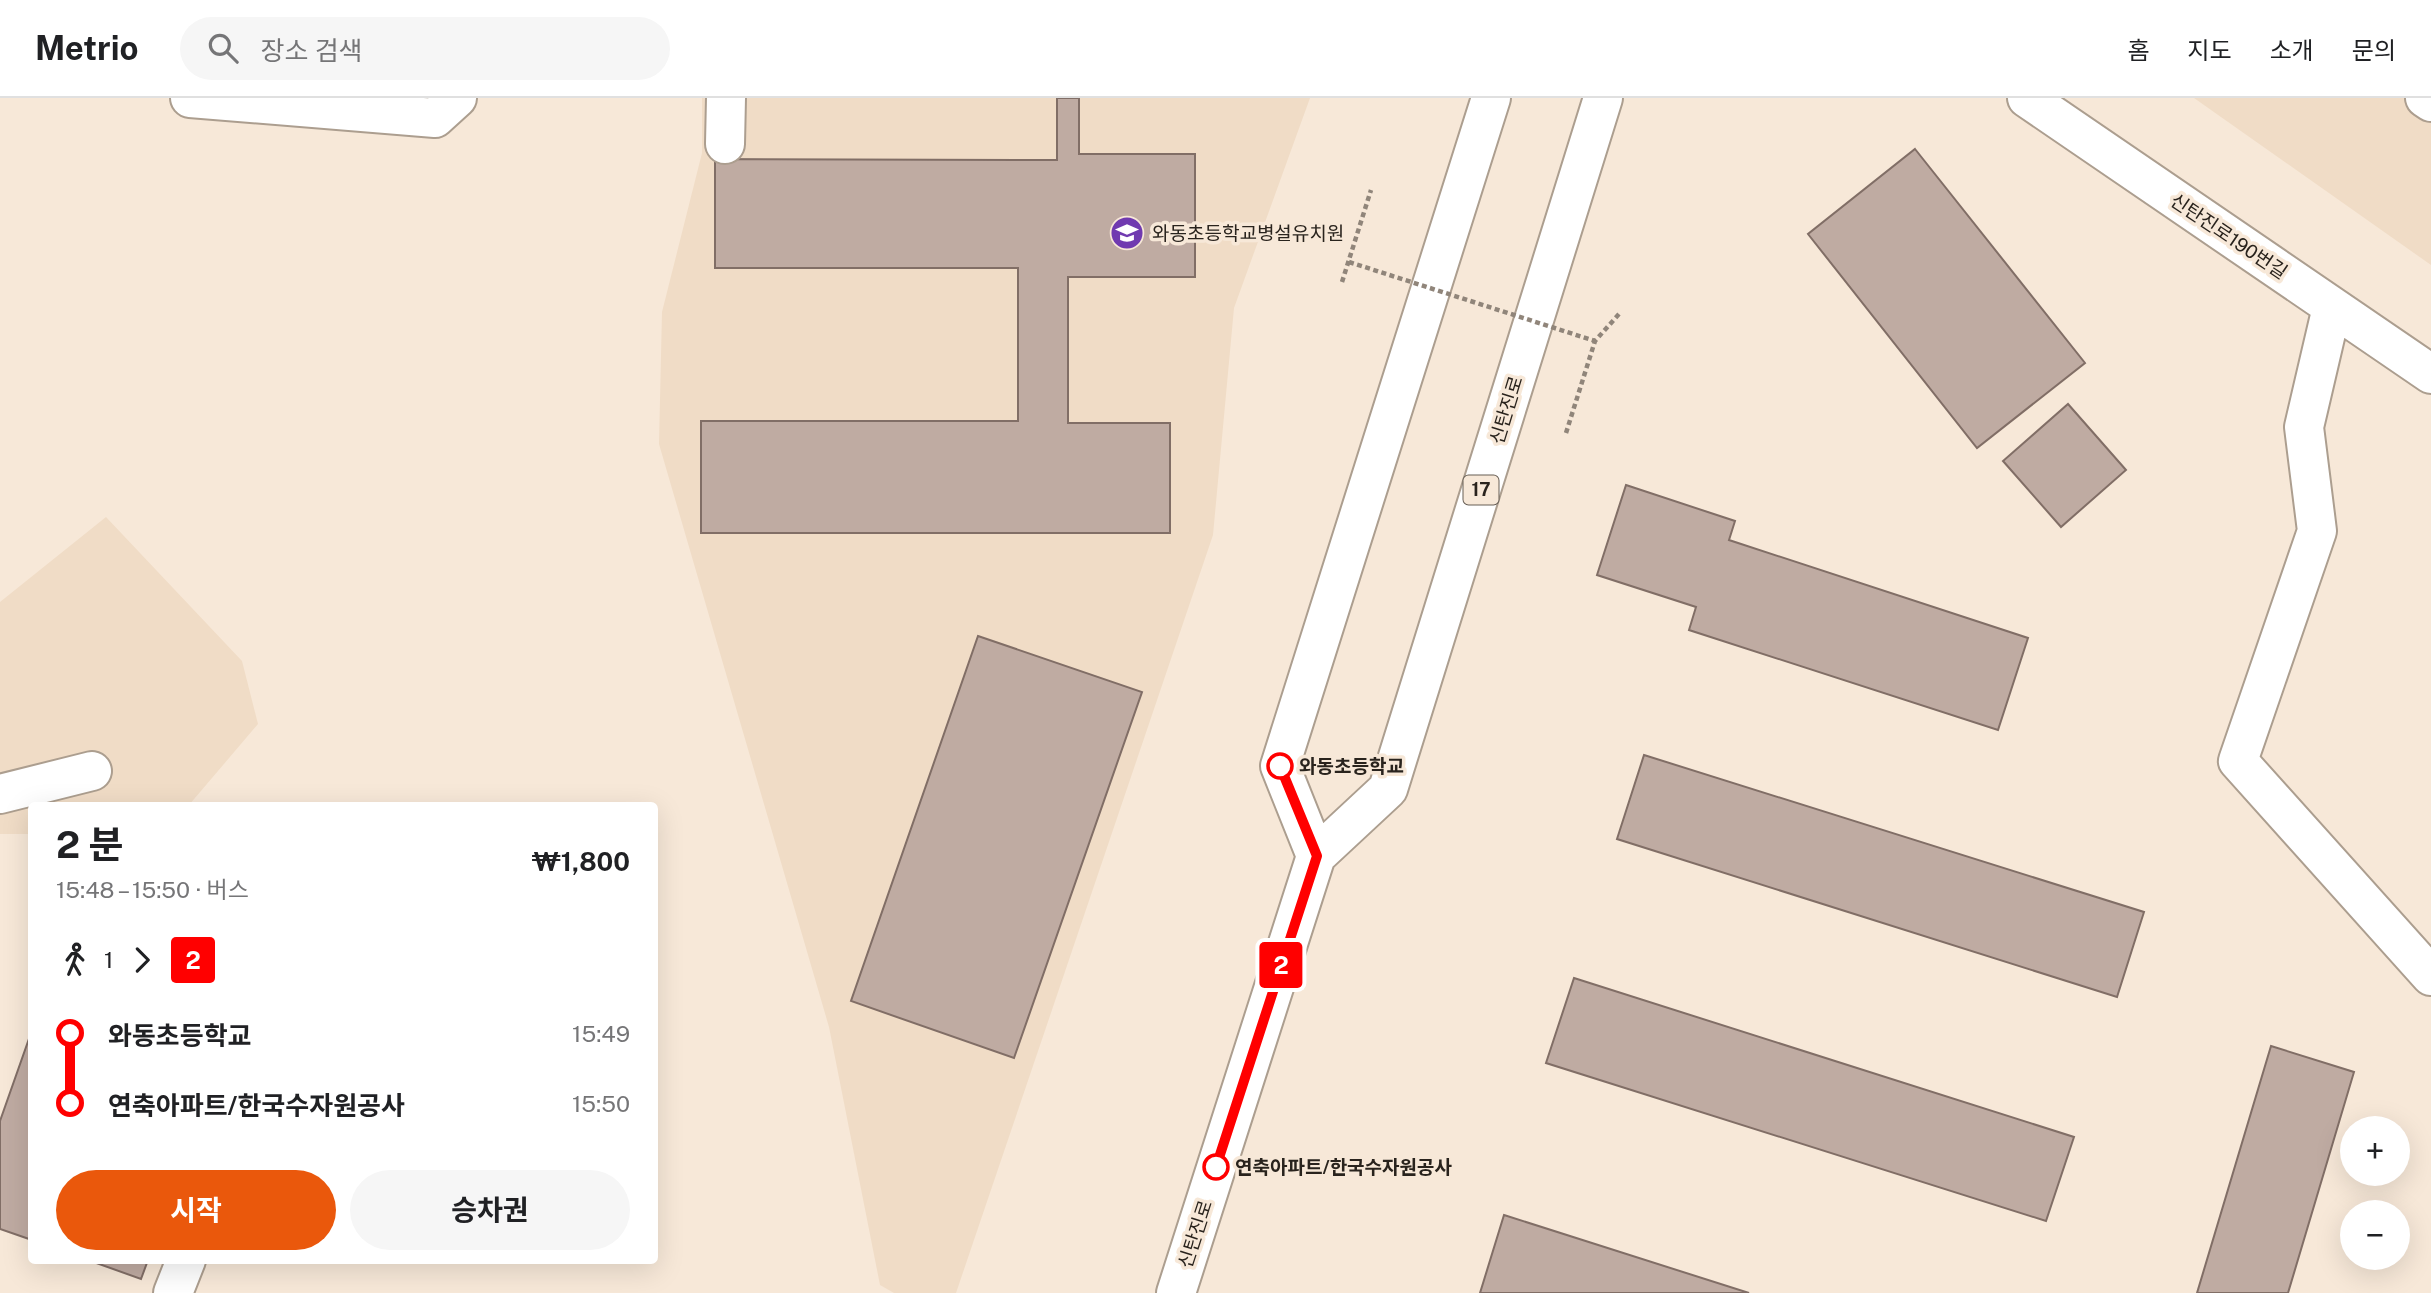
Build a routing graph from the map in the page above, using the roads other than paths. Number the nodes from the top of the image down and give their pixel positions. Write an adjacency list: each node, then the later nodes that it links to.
1 (190, 98): 8 (main road)
2 (726, 98): 9 (main road)
3 (1491, 98): 14 (main road)
4 (1603, 98): 14 (main road, 신탄진로 / 17)
5 (2027, 98): 10 (main road, 신탄진로190번길)
6 (2425, 98): 7 (main road)
7 (2431, 102)
8 (446, 108)
9 (725, 144)
10 (2332, 307): 11 (main road, 신탄진로190번길); 15 (main road)
11 (2431, 374)
12 (92, 771): 13 (main road)
13 (0, 794)
14 (1317, 856): 18 (main road, 신탄진로 / 17)
15 (2431, 976)
16 (184, 1264): 17 (main road)
17 (173, 1293)
18 (1176, 1293)

